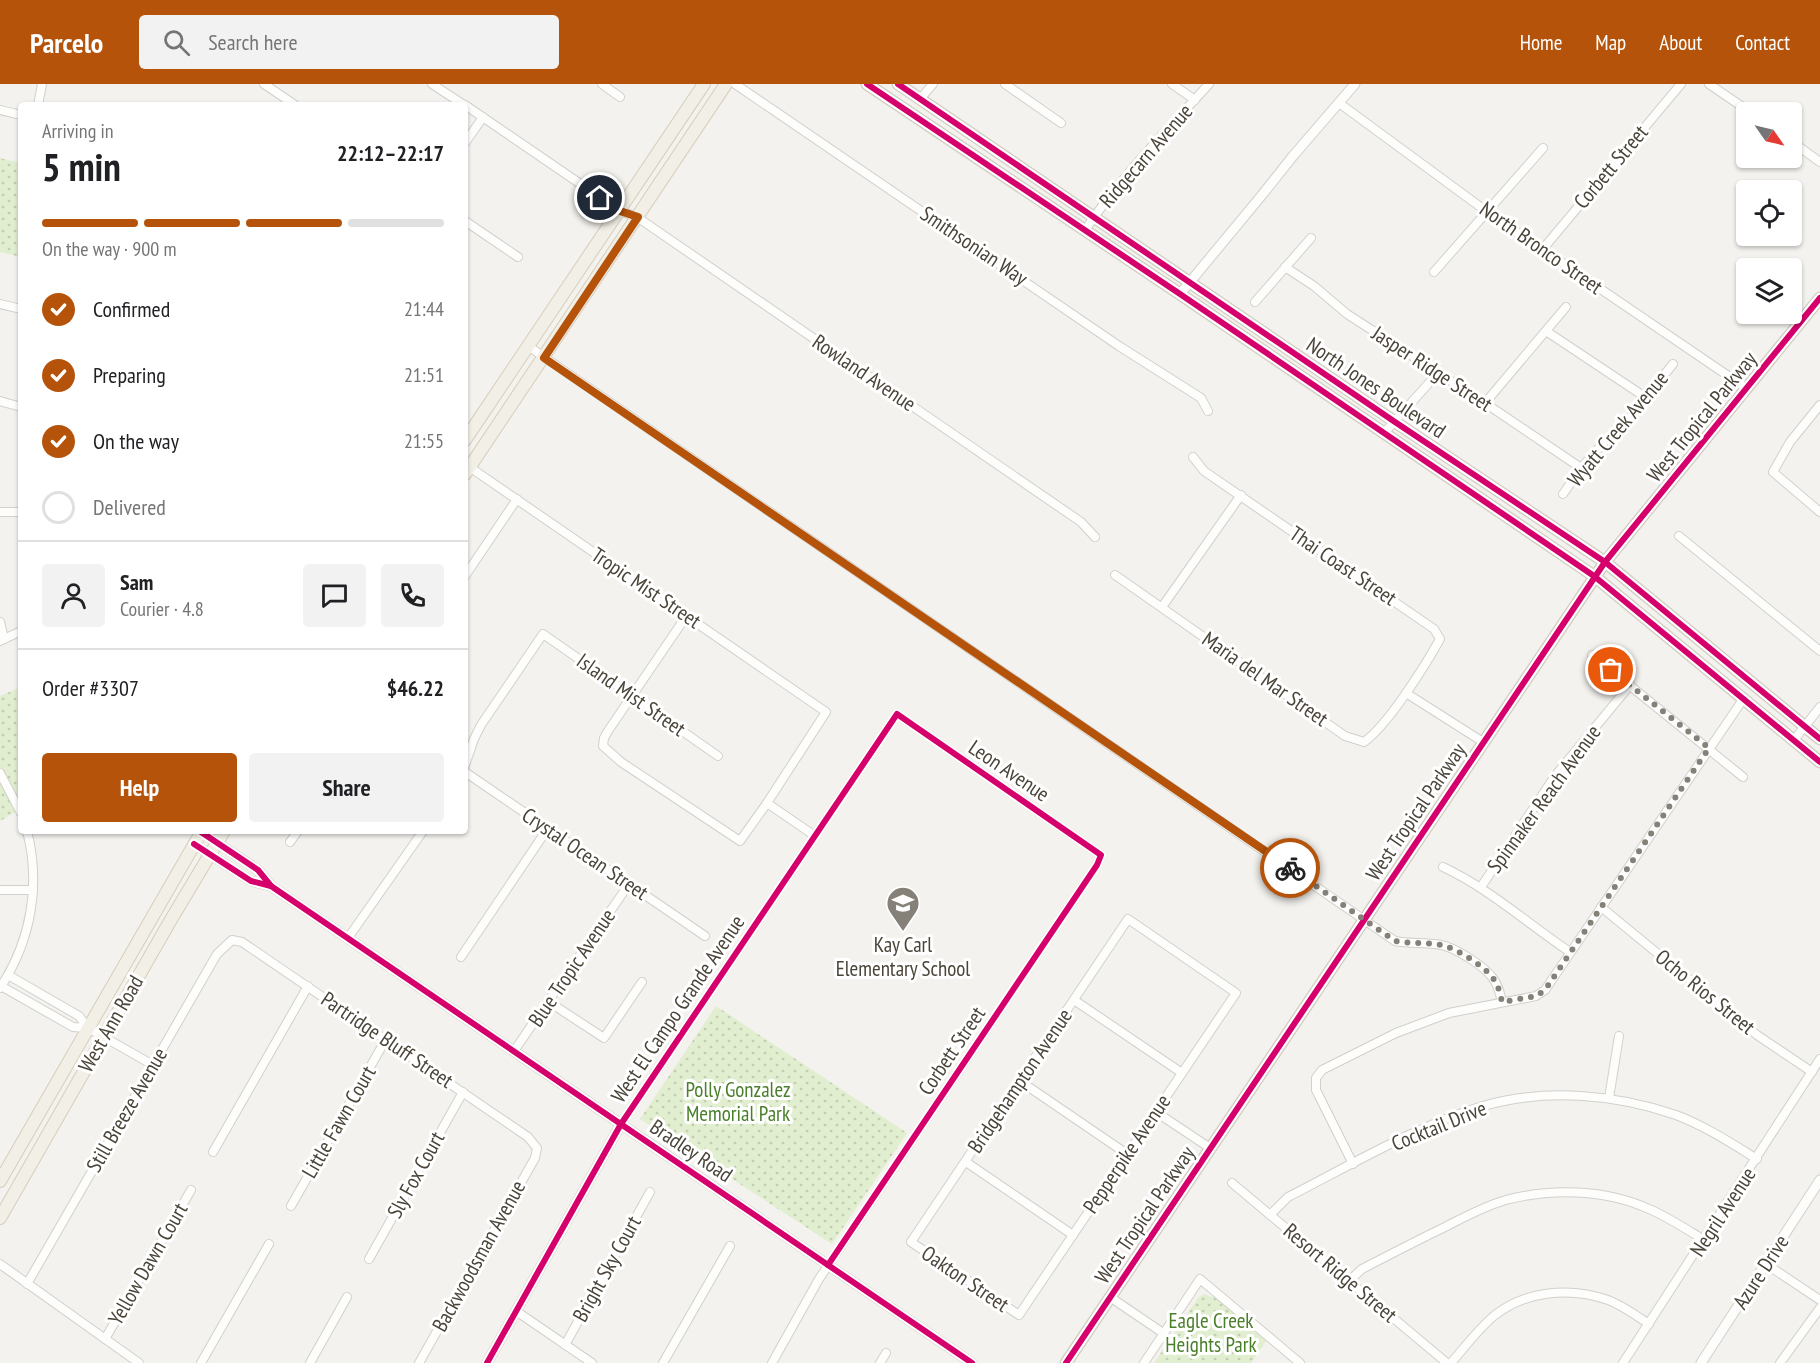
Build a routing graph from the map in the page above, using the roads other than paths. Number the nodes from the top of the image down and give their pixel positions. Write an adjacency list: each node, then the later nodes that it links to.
1 (42, 84): 20 (street)
2 (264, 84): 21 (street)
3 (434, 84): 22 (street, Rowland Avenue)
4 (602, 84): 17 (street)
5 (704, 84): 35 (main road)
6 (726, 84): 35 (main road)
7 (735, 84): 62 (street, Smithsonian Way)
8 (867, 84): 38 (main road, North Jones Boulevard)
9 (898, 84): 18 (main road, North Jones Boulevard)
10 (933, 84): 18 (street)
11 (1005, 84): 29 (street)
12 (1172, 84): 19 (street)
13 (1209, 84): 19 (street, Ridgecarn Avenue)
14 (1356, 84): 24 (street)
15 (1681, 84): 40 (street, Corbett Street)
16 (1709, 84): 23 (street)
17 (620, 97)
18 (920, 99): 36 (main road, North Jones Boulevard)
19 (1195, 100): 36 (street, Ridgecarn Avenue)
20 (39, 102)
21 (291, 102)
22 (461, 102)
23 (1736, 102)
24 (1340, 103): 34 (street, North Bronco Street); 44 (street)
25 (468, 107): 28 (street, Rowland Avenue)
26 (0, 110): 27 (street)
27 (18, 114)
28 (483, 117): 30 (street); 35 (street, Rowland Avenue)
29 (1061, 123)
30 (468, 139)
31 (1543, 148): 34 (street)
32 (1802, 149): 33 (street)
33 (1820, 162)
34 (1486, 211): 40 (street, North Bronco Street); 43 (street)
35 (629, 214): 52 (main road); 53 (main road); 77 (street, Rowland Avenue)
36 (1094, 216): 38 (street, Ridgecarn Avenue); 44 (main road, North Jones Boulevard)
37 (468, 223): 41 (street)
38 (1085, 230): 45 (main road, North Jones Boulevard)
39 (1311, 238): 42 (street)
40 (1542, 250): 56 (street, North Bronco Street)
41 (518, 257)
42 (1285, 267): 47 (street); 55 (street, Jasper Ridge Street)
43 (1434, 272)
44 (1189, 282): 45 (street); 63 (main road, North Jones Boulevard)
45 (1180, 294): 64 (main road, North Jones Boulevard)
46 (1820, 298): 56 (main road, West Tropical Parkway)
47 (1255, 302)
48 (0, 304): 49 (street)
49 (18, 308)
50 (1566, 308): 51 (street)
51 (1546, 331): 57 (street); 59 (street)
52 (528, 346): 53 (street); 65 (main road)
53 (544, 358): 67 (main road); 128 (street)
54 (1673, 364): 57 (street, Wyatt Creek Avenue)
55 (1438, 373): 59 (street, Jasper Ridge Street); 63 (street)
56 (1746, 388): 78 (main road, West Tropical Parkway)
57 (1645, 397): 68 (street, Wyatt Creek Avenue)
58 (0, 401): 60 (street)
59 (1485, 403): 68 (street, Jasper Ridge Street)
60 (18, 405)
61 (1820, 405): 75 (street)
62 (1208, 411)
63 (1395, 422): 64 (street); 78 (main road, North Jones Boulevard)
64 (1384, 433): 81 (main road, North Jones Boulevard)
65 (468, 436)
66 (1193, 457): 71 (street, Thai Coast Street)
67 (468, 465)
68 (1581, 468): 70 (street, Wyatt Creek Avenue)
69 (468, 469): 72 (street, Tropic Mist Street)
70 (1563, 494)
71 (1240, 495): 82 (street); 90 (street, Thai Coast Street)
72 (517, 499): 79 (street); 83 (street, Tropic Mist Street)
73 (0, 512): 74 (street)
74 (18, 512)
75 (1820, 512)
76 (1679, 536): 87 (street)
77 (1095, 537)
78 (1605, 562): 81 (main road, West Tropical Parkway); 95 (main road, North Jones Boulevard)
79 (468, 572)
80 (1115, 575): 82 (street, Maria del Mar Street)
81 (1594, 576): 92 (main road, North Jones Boulevard); 98 (main road, West Tropical Parkway)
82 (1162, 607): 90 (street, Maria del Mar Street)
83 (687, 615): 91 (street); 106 (street, Tropic Mist Street)
84 (0, 622): 86 (street)
85 (18, 632): 86 (street)
86 (2, 640)
87 (1820, 651)
88 (1592, 655): 89 (street)
89 (1630, 685): 99 (street); 124 (street, Spinnaker Reach Avenue)
90 (1406, 693): 98 (street)
91 (632, 695): 100 (street, Island Mist Street); 101 (street, Island Mist Street); 106 (street)
92 (1744, 698): 97 (main road, North Jones Boulevard); 99 (street)
93 (1820, 707): 95 (street)
94 (897, 714): 115 (street, West El Campo Grande Avenue); 120 (street, Leon Avenue)
95 (1805, 726): 96 (main road, North Jones Boulevard); 97 (street)
96 (1820, 739)
97 (1794, 740): 102 (main road, North Jones Boulevard)
98 (1483, 742): 128 (main road, West Tropical Parkway)
99 (1709, 748): 105 (street); 127 (street)
100 (468, 756)
101 (718, 756)
102 (1820, 762)
103 (0, 773): 107 (street)
104 (468, 774): 108 (street, Crystal Ocean Street)
105 (1743, 777)
106 (767, 803): 115 (street)
107 (18, 807)
108 (548, 828): 122 (street, Crystal Ocean Street); 134 (street)
109 (28, 834): 126 (street)
110 (201, 834): 118 (main road, West Ann Road)
111 (205, 834): 116 (street, Bradley Road)
112 (222, 834): 116 (main road, West Ann Road)
113 (296, 834): 117 (street)
114 (421, 834): 131 (street)
115 (814, 836): 155 (street, West El Campo Grande Avenue)
116 (217, 842): 119 (main road, West Ann Road); 123 (street, Bradley Road)
117 (290, 842)
118 (194, 844): 119 (street, Bradley Road); 142 (main road, West Ann Road)
119 (209, 853): 123 (street, Bradley Road); 144 (main road, West Ann Road)
120 (1101, 855): 179 (street, Corbett Street)
121 (1443, 867): 124 (street)
122 (629, 884): 130 (street, Crystal Ocean Street); 140 (street, Blue Tropic Avenue)
123 (271, 886): 131 (street, Bradley Road)
124 (1481, 887): 133 (street)
125 (0, 890): 126 (street)
126 (33, 890): 135 (street)
127 (1601, 907): 133 (street); 149 (street, Ocho Rios Street)
128 (1364, 919): 141 (street); 156 (main road, West Tropical Parkway)
129 (1128, 920): 139 (street, Bridgehampton Avenue); 150 (street, Pepperpike Avenue)
130 (705, 936)
131 (348, 938): 146 (street, Bradley Road)
132 (232, 940): 137 (street, Partridge Bluff Street); 148 (street, Still Breeze Avenue)
133 (1570, 952): 141 (street)
134 (461, 957)
135 (8, 975): 138 (street); 142 (street)
136 (642, 982): 140 (street)
137 (308, 986): 145 (street, Partridge Bluff Street); 158 (street)
138 (1, 987): 142 (street)
139 (1074, 1000): 150 (street); 151 (street, Bridgehampton Avenue)
140 (549, 1002): 146 (street, Blue Tropic Avenue)
141 (1502, 1002): 162 (street)
142 (88, 1028): 144 (street); 164 (main road, West Ann Road)
143 (1619, 1036): 153 (street)
144 (104, 1037): 148 (street); 170 (main road, West Ann Road)
145 (386, 1039): 152 (street, Partridge Bluff Street); 168 (street, Little Fawn Court)
146 (514, 1051): 155 (street, Bradley Road)
147 (1820, 1059): 149 (street, Negril Avenue)
148 (153, 1065): 181 (street, Still Breeze Avenue)
149 (1812, 1072): 160 (street, Negril Avenue)
150 (1182, 1073): 154 (street, Pepperpike Avenue)
151 (1020, 1081): 159 (street); 161 (street, Bridgehampton Avenue)
152 (463, 1092): 157 (street, Partridge Bluff Street); 176 (street, Sly Fox Court)
153 (1609, 1098): 160 (street, Cocktail Drive); 162 (street, Cocktail Drive)
154 (1156, 1112): 156 (street); 159 (street, Pepperpike Avenue)
155 (621, 1124): 179 (street, Bradley Road); 186 (street, West El Campo Grande Avenue)
156 (1209, 1148): 183 (main road, West Tropical Parkway)
157 (537, 1149): 196 (street, Backwoodsman Avenue)
158 (213, 1152)
159 (1127, 1154): 171 (street, Pepperpike Avenue)
160 (1756, 1159): 172 (street, Negril Avenue)
161 (966, 1162): 171 (street); 173 (street, Bridgehampton Avenue)
162 (1353, 1164): 169 (street, Cocktail Drive)
163 (1820, 1180): 178 (street, Azure Drive)
164 (0, 1181)
165 (1232, 1183): 169 (street, Resort Ridge Street)
166 (191, 1190): 190 (street, Yellow Dawn Court)
167 (650, 1192): 191 (street, Bright Sky Court)
168 (291, 1206)
169 (1270, 1215): 180 (street, Resort Ridge Street)
170 (0, 1218)
171 (1073, 1235): 187 (street, Pepperpike Avenue)
172 (1704, 1240): 180 (street); 188 (street, Negril Avenue)
173 (911, 1242): 187 (street, Oakton Street)
174 (269, 1244): 194 (street)
175 (730, 1246): 199 (street)
176 (369, 1259)
177 (0, 1264): 181 (street)
178 (1766, 1264): 184 (street); 208 (street, Azure Drive)
179 (828, 1265): 200 (street, Corbett Street); 202 (street, Bradley Road)
180 (1349, 1281): 206 (street, Resort Ridge Street)
181 (27, 1284): 190 (street)
182 (347, 1297): 195 (street)
183 (1110, 1297): 189 (street); 203 (main road, West Tropical Parkway)
184 (1820, 1300)
185 (1820, 1308): 209 (street)
186 (516, 1311): 191 (street); 197 (street, West El Campo Grande Avenue)
187 (1019, 1316)
188 (1649, 1324): 206 (street); 207 (street, Negril Avenue)
189 (1164, 1333): 204 (street); 205 (street)
190 (105, 1339): 193 (street)
191 (565, 1345): 198 (street)
192 (886, 1353): 201 (street)
193 (139, 1363)
194 (201, 1363)
195 (310, 1363)
196 (419, 1363)
197 (487, 1363)
198 (592, 1363)
199 (663, 1363)
200 (771, 1363)
201 (880, 1363)
202 (972, 1363)
203 (1066, 1363)
204 (1144, 1363)
205 (1300, 1363)
206 (1449, 1363)
207 (1623, 1363)
208 (1701, 1363)
209 (1780, 1363)

